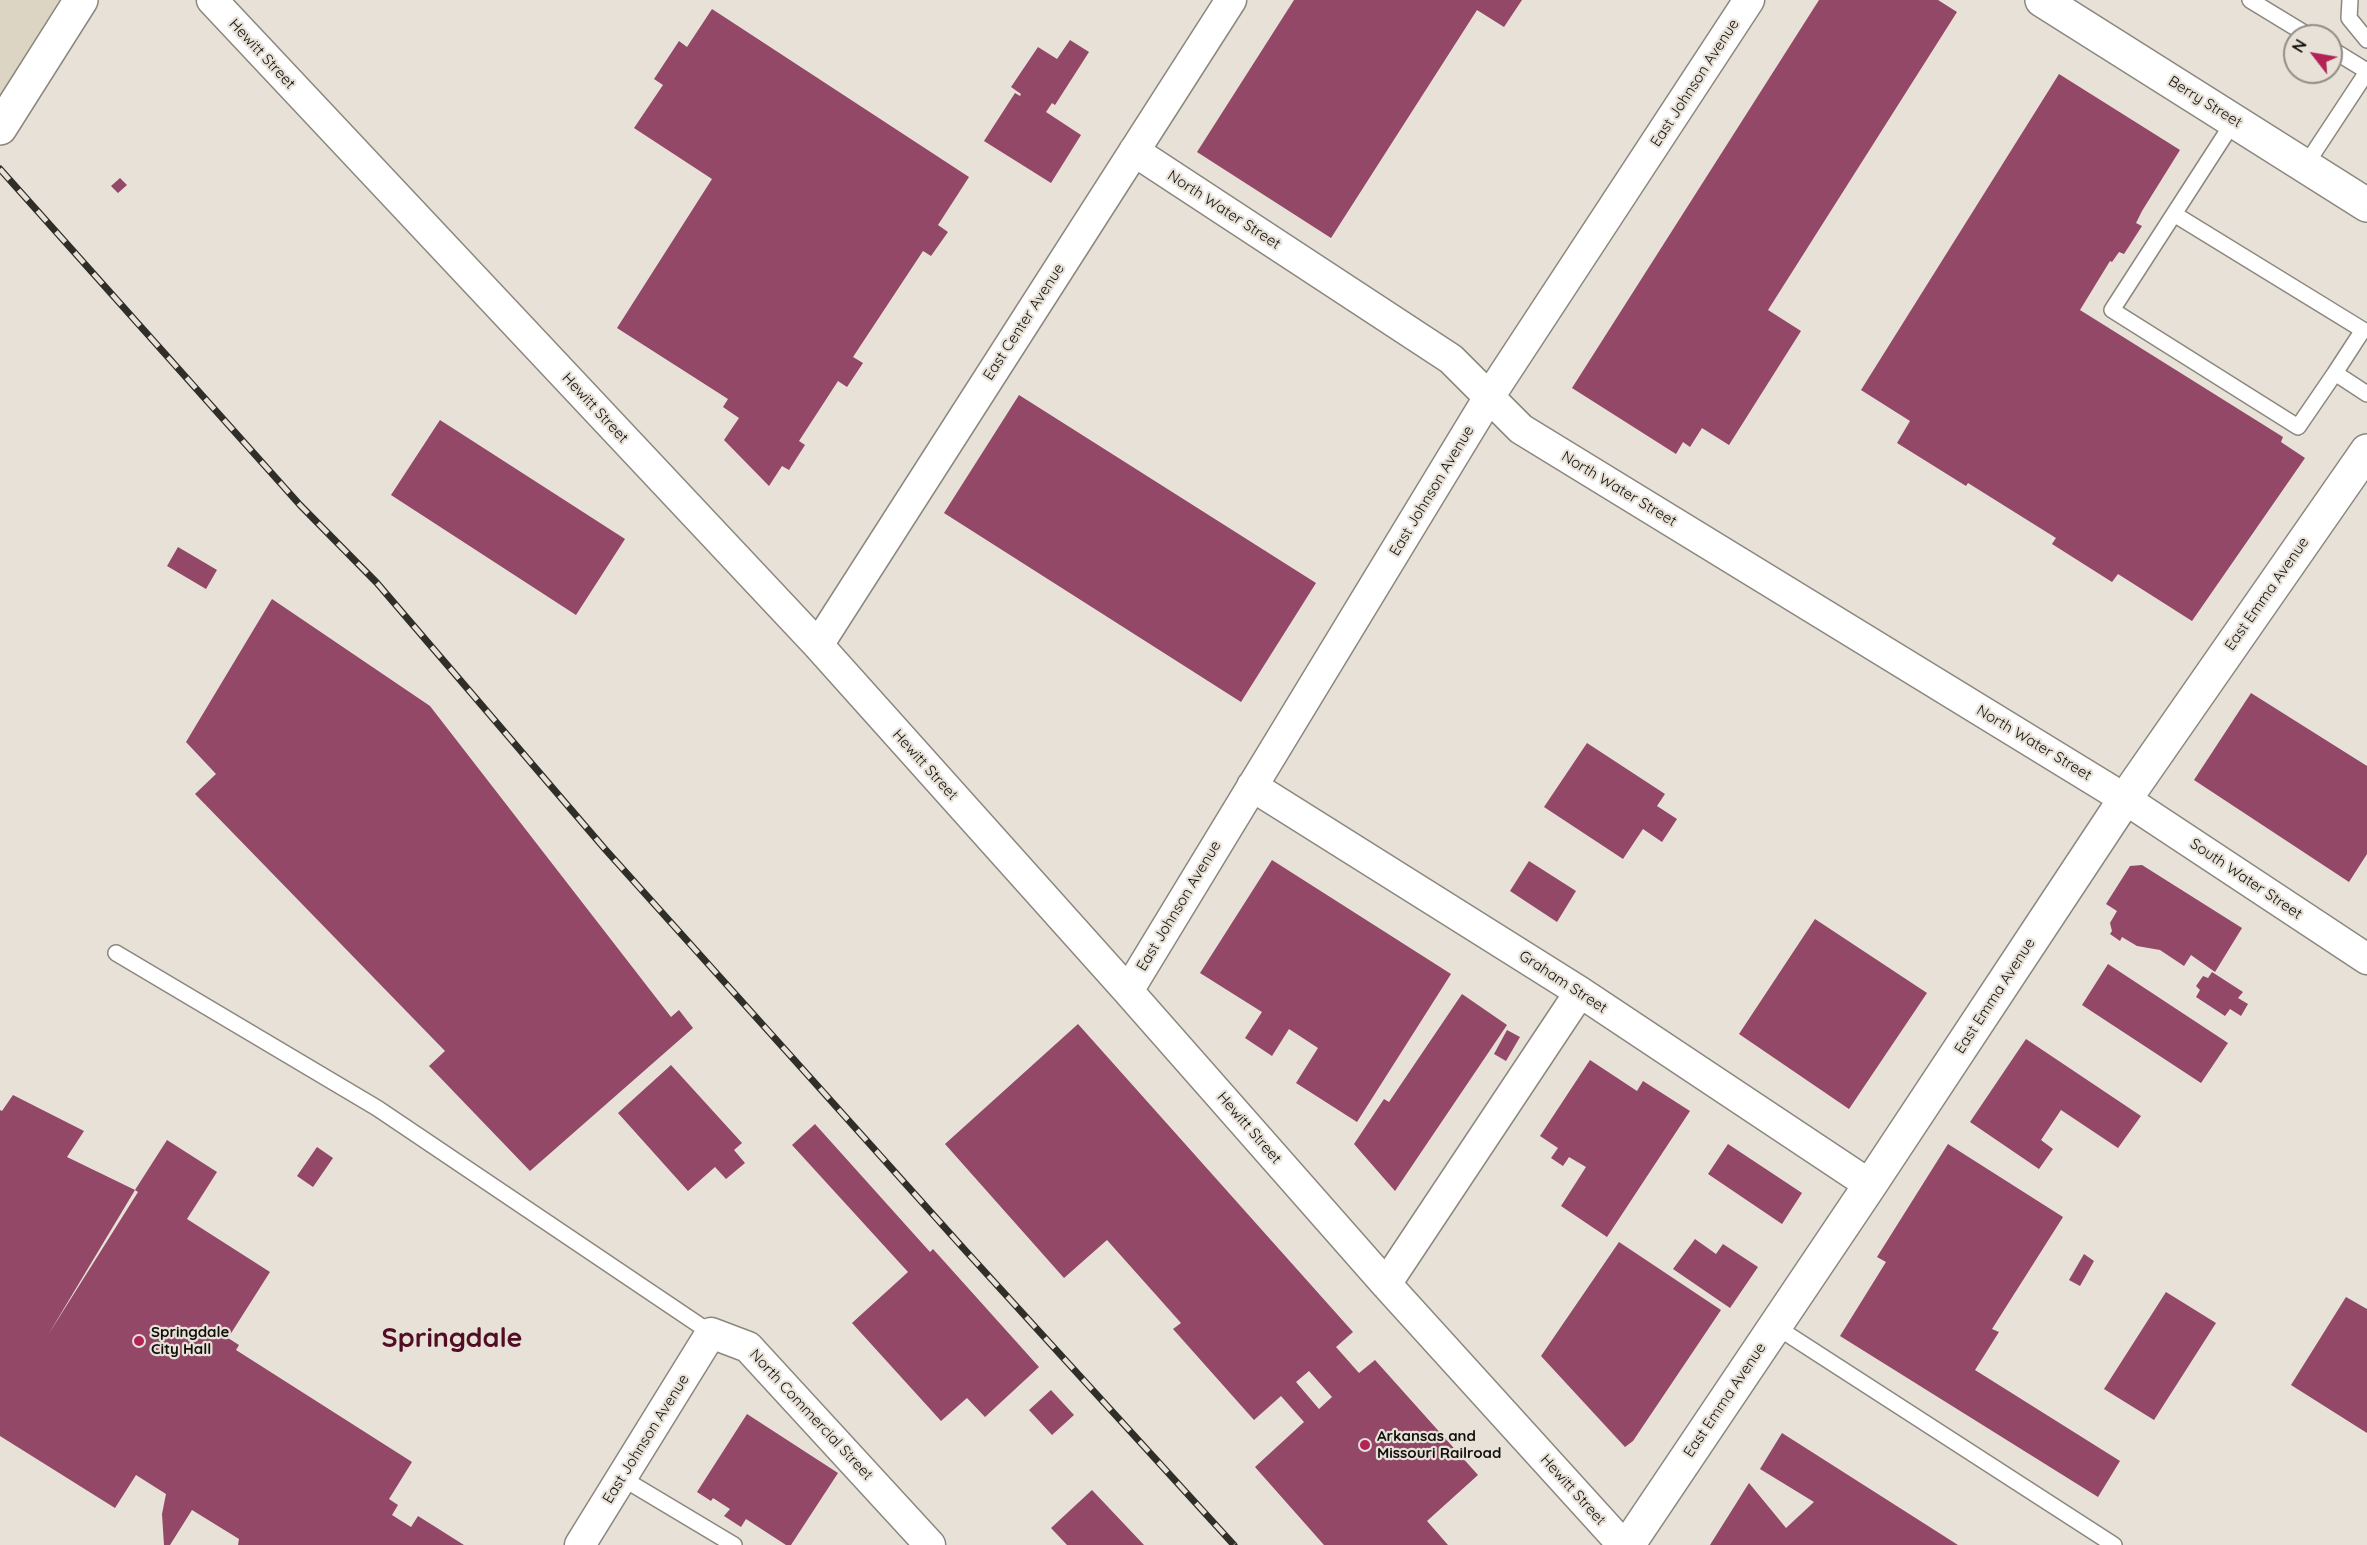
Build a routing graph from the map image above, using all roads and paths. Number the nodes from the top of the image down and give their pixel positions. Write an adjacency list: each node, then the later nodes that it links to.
1 (81, 0): 13 (street)
2 (212, 0): 22 (street, Hewitt Street)
3 (1231, 0): 14 (street, East Center Avenue)
4 (1749, 0): 20 (street, East Johnson Avenue)
5 (2042, 0): 12 (street, Berry Street)
6 (2250, 0): 8 (lane)
7 (2350, 0): 9 (lane)
8 (2289, 24)
9 (2367, 40)
10 (2343, 56): 11 (lane)
11 (2367, 71): 15 (lane)
12 (2234, 121): 15 (street, Berry Street); 17 (lane)
13 (0, 128)
14 (1134, 151): 20 (street, North Water Street); 22 (street, East Center Avenue)
15 (2305, 166): 16 (street, Berry Street)
16 (2367, 205)
17 (2174, 214): 18 (lane); 18 (lane)
18 (2335, 373): 19 (lane)
19 (2367, 394)
20 (1490, 397): 23 (street, East Johnson Avenue); 24 (street, North Water Street)
21 (2367, 451): 24 (street, East Emma Avenue)
22 (818, 645): 27 (street, Hewitt Street)
23 (1252, 786): 27 (street, East Johnson Avenue); 28 (street, Graham Street)
24 (2125, 799): 26 (street, South Water Street); 29 (street, East Emma Avenue)
25 (116, 953): 32 (lane, North Commercial Street)
26 (2367, 959)
27 (1128, 991): 30 (street, Hewitt Street)
28 (1580, 992): 29 (street, Graham Street); 30 (street)
29 (1870, 1185): 31 (street, East Emma Avenue)
30 (1386, 1284): 37 (street, Hewitt Street)
31 (1775, 1326): 38 (street, East Emma Avenue); 39 (lane)
32 (711, 1333): 33 (street, East Johnson Avenue); 36 (street, North Commercial Street)
33 (622, 1478): 34 (street, East Johnson Avenue); 35 (lane)
34 (580, 1545)
35 (734, 1545)
36 (930, 1545)
37 (1623, 1545)
38 (1628, 1545)
39 (2114, 1545)

